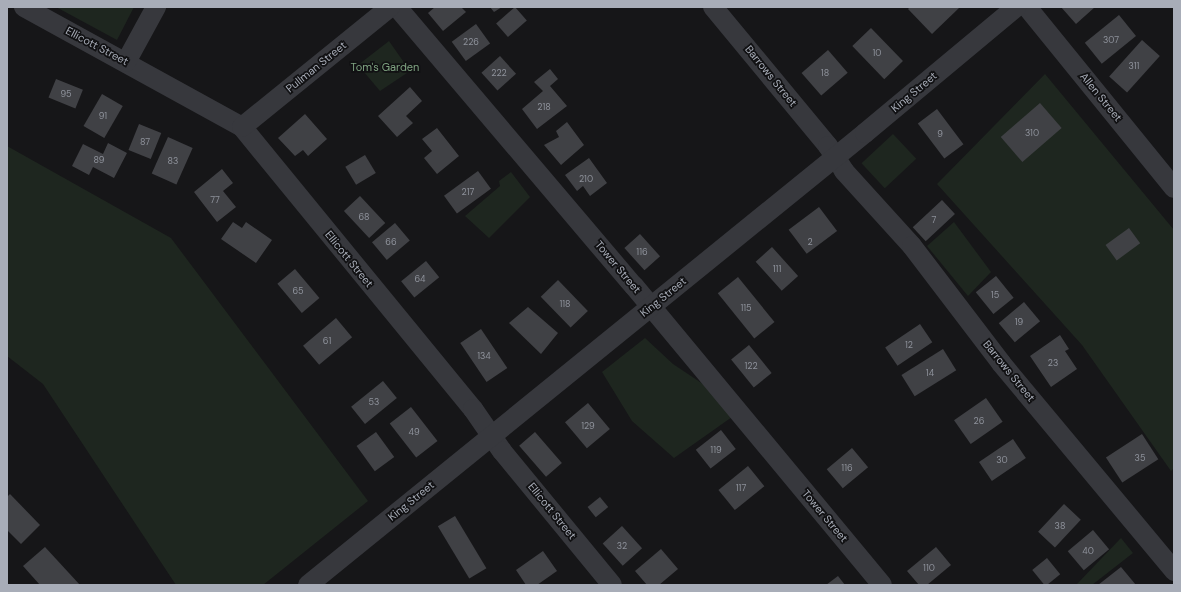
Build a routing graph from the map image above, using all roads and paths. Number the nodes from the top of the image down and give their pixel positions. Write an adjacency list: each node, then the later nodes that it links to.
1 (24, 7): 8 (street, Ellicott Street)
2 (156, 7): 8 (street)
3 (390, 7): 9 (street, Pullman Street)
4 (397, 7): 12 (street, Tower Street)
5 (713, 7): 10 (street, Barrows Street)
6 (1016, 7): 10 (street, King Street)
7 (1027, 7): 11 (street, Allen Street)
8 (126, 62): 9 (street, Ellicott Street)
9 (242, 127): 13 (street, Ellicott Street)
10 (836, 158): 12 (street, King Street); 14 (street, Barrows Street)
11 (1174, 188)
12 (651, 306): 13 (street, King Street); 17 (street, Tower Street)
13 (492, 435): 15 (street, King Street); 16 (street, Ellicott Street)
14 (1174, 571)
15 (308, 585)
16 (612, 585)
17 (882, 585)

